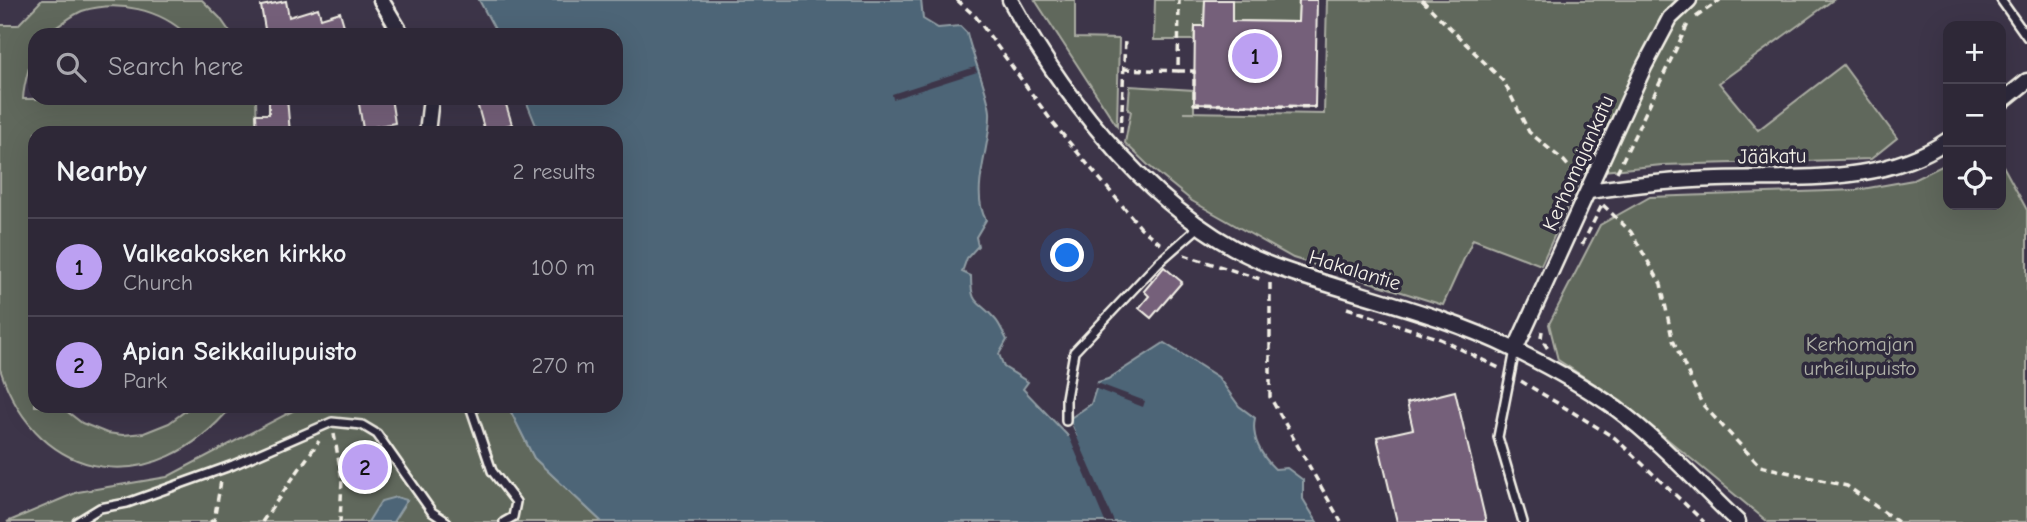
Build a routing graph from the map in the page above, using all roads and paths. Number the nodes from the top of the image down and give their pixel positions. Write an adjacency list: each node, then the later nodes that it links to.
1 (381, 0): 7 (street)
2 (1010, 0): 20 (street, Hakalantie)
3 (1179, 0): 11 (path)
4 (1422, 0): 19 (path)
5 (1689, 0): 19 (street, Kerhomajankatu)
6 (2001, 0): 8 (lane)
7 (398, 28)
8 (2027, 37)
9 (1125, 39): 10 (path)
10 (1124, 69): 11 (path); 17 (path)
11 (1178, 71): 15 (path)
12 (2027, 81): 13 (street)
13 (2006, 98)
14 (430, 105): 16 (street)
15 (1315, 107)
16 (428, 126)
17 (1121, 135)
18 (1943, 144): 19 (street, Jääkatu)
19 (1589, 191): 22 (street, Kerhomajankatu); 36 (path)
20 (1201, 226): 22 (street, Hakalantie); 24 (lane)
21 (1270, 283): 33 (path)
22 (1515, 350): 34 (lane); 35 (street, Hakalantie)
23 (472, 413): 32 (lane)
24 (1066, 421)
25 (332, 422): 26 (lane); 29 (path); 30 (path); 31 (lane)
26 (222, 469): 27 (lane); 28 (path)
27 (77, 522)
28 (210, 522)
29 (262, 522)
30 (340, 522)
31 (447, 522)
32 (504, 522)
33 (1341, 522)
34 (1524, 522)
35 (1738, 522)
36 (1898, 522)

